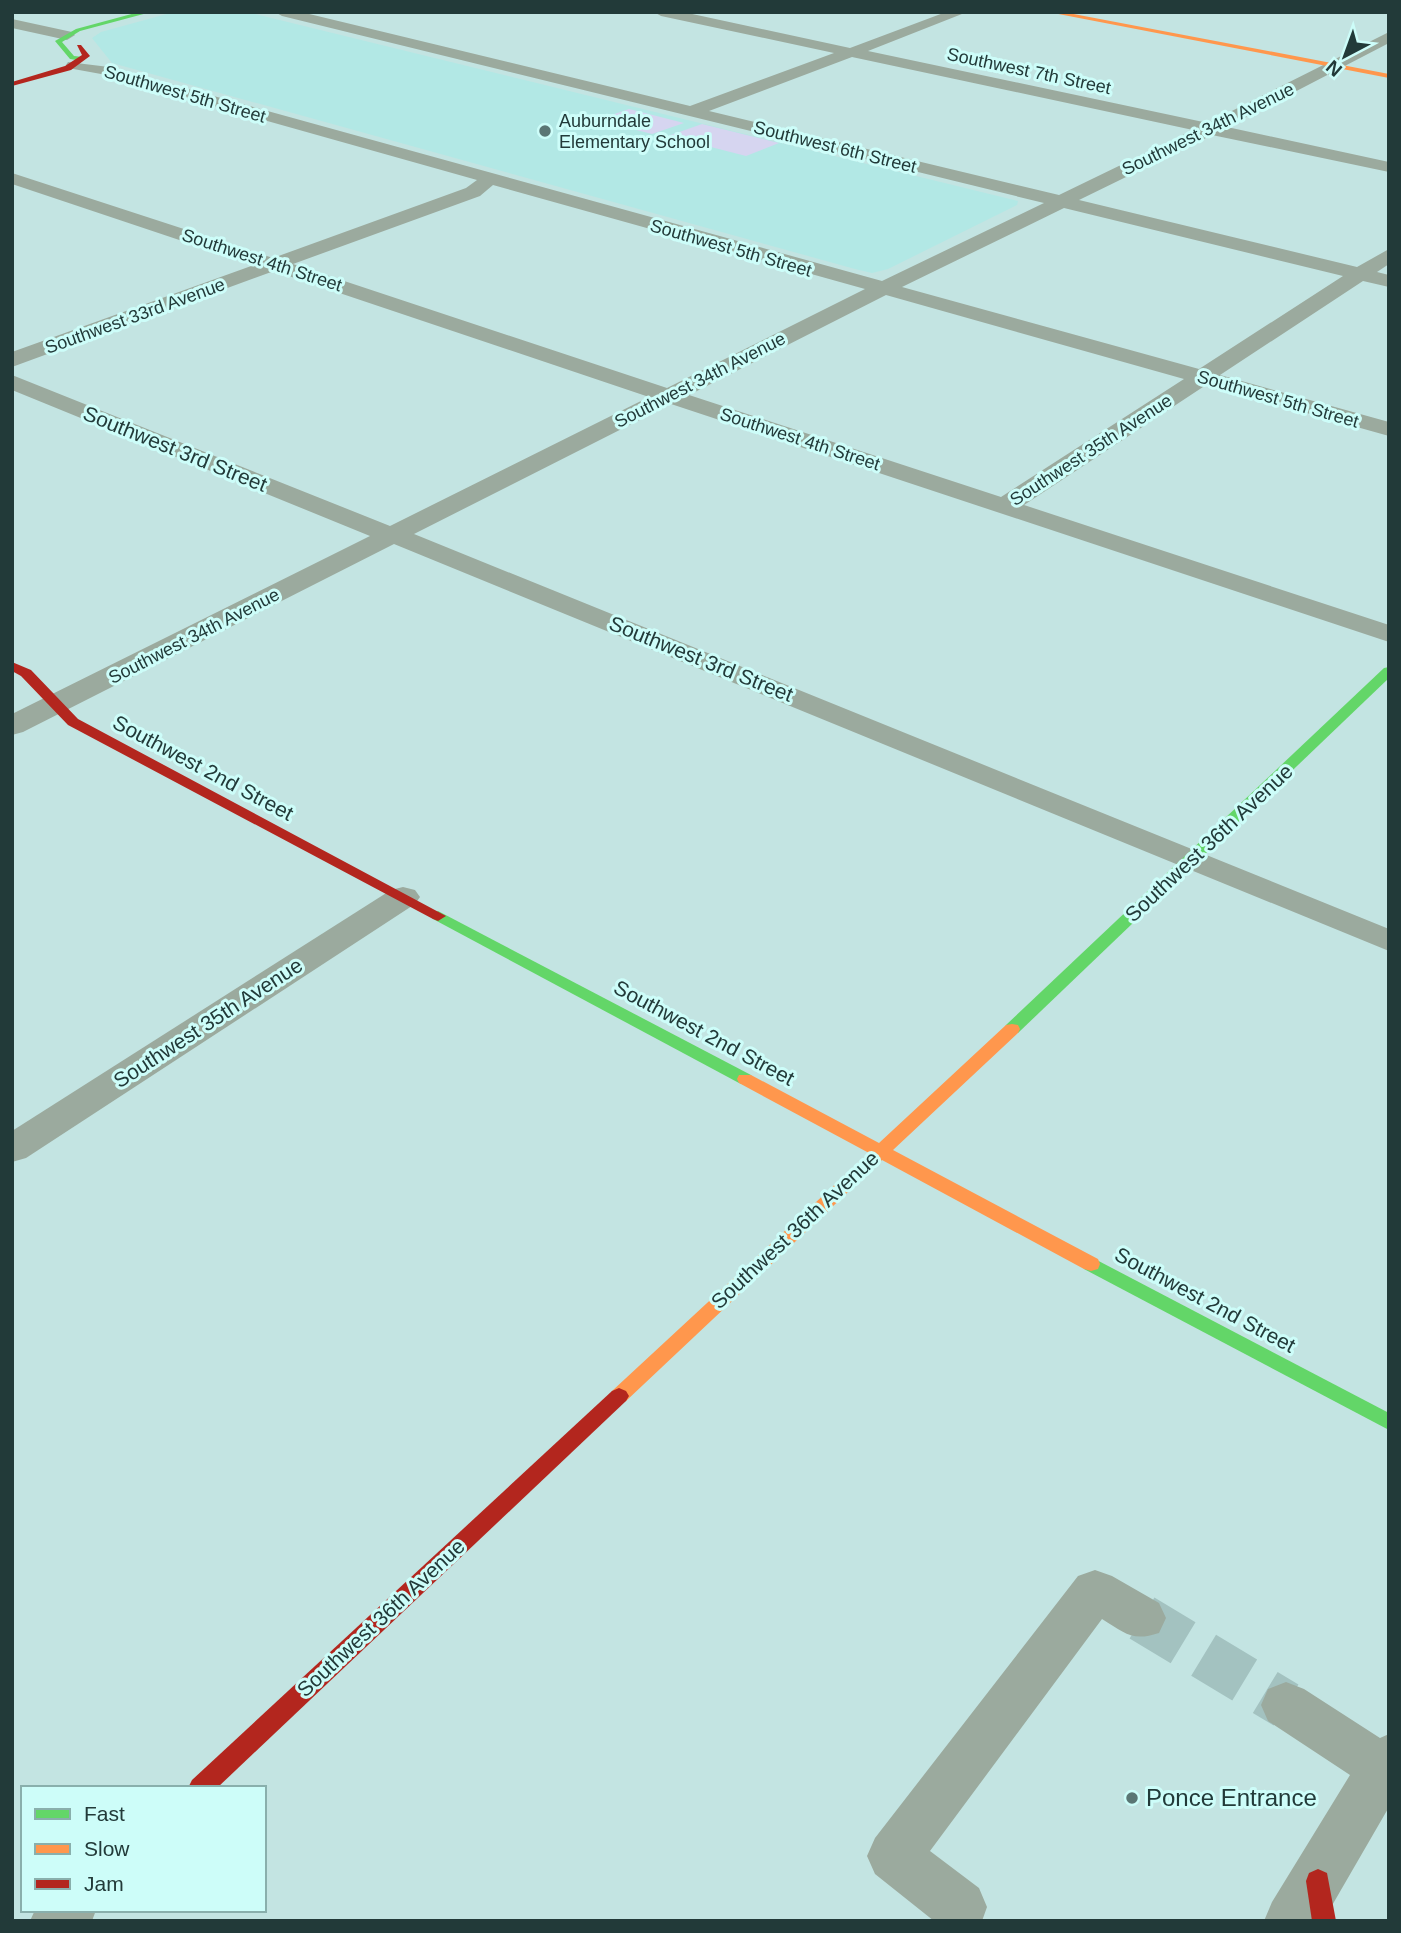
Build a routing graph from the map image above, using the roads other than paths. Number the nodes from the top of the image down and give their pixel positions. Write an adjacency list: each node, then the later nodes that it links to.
1 (148, 12): 8 (street)
2 (282, 12): 16 (street, Southwest 6th Street)
3 (661, 12): 10 (street, Southwest 7th Street)
4 (934, 12): 10 (street)
5 (960, 12): 11 (street)
6 (1051, 12): 13 (street)
7 (12, 23): 8 (street)
8 (67, 35): 12 (street)
9 (1389, 37): 13 (street, Southwest 34th Avenue)
10 (832, 48): 11 (street, Southwest 7th Street); 16 (street)
11 (851, 52): 17 (street); 18 (street, Southwest 7th Street)
12 (77, 62): 15 (street); 21 (street, Southwest 5th Street)
13 (1335, 65): 14 (street); 18 (street, Southwest 34th Avenue)
14 (1389, 76)
15 (12, 84)
16 (670, 107): 17 (street, Southwest 6th Street)
17 (690, 112): 22 (street, Southwest 6th Street)
18 (1208, 129): 19 (street, Southwest 7th Street); 22 (street, Southwest 34th Avenue)
19 (1389, 167)
20 (12, 178): 24 (street, Southwest 4th Street)
21 (489, 179): 24 (street, Southwest 33rd Avenue); 25 (street, Southwest 33rd Avenue); 28 (street, Southwest 5th Street)
22 (1063, 201): 26 (street, Southwest 6th Street); 28 (street, Southwest 34th Avenue)
23 (1389, 255): 26 (street, Southwest 35th Avenue)
24 (254, 257): 25 (street, Southwest 4th Street); 29 (street, Southwest 33rd Avenue)
25 (276, 264): 30 (street, Southwest 33rd Avenue); 33 (street, Southwest 4th Street)
26 (1359, 274): 27 (street, Southwest 6th Street); 31 (street, Southwest 35th Avenue)
27 (1389, 281)
28 (882, 289): 31 (street, Southwest 5th Street); 33 (street, Southwest 34th Avenue)
29 (12, 346)
30 (12, 360)
31 (1201, 377): 34 (street, Southwest 5th Street); 35 (street, Southwest 35th Avenue)
32 (12, 382): 36 (street, Southwest 3rd Street)
33 (670, 395): 35 (street, Southwest 4th Street); 36 (street, Southwest 34th Avenue)
34 (1389, 429)
35 (1003, 507): 37 (street, Southwest 4th Street)
36 (392, 535): 40 (street, Southwest 34th Avenue); 42 (street, Southwest 3rd Street)
37 (1389, 634)
38 (12, 666): 40 (street, Southwest 2nd Street)
39 (1389, 671): 42 (street, Southwest 36th Avenue)
40 (56, 705): 41 (street, Southwest 34th Avenue); 43 (street, Southwest 2nd Street)
41 (12, 726)
42 (1192, 860): 44 (street, Southwest 3rd Street); 46 (street, Southwest 36th Avenue)
43 (403, 897): 45 (street, Southwest 35th Avenue); 46 (street, Southwest 2nd Street)
44 (1389, 941)
45 (12, 1149)
46 (881, 1150): 47 (street, Southwest 2nd Street); 51 (street, Southwest 36th Avenue)
47 (1389, 1422)
48 (1142, 1618): 52 (street)
49 (1286, 1705): 50 (street)
50 (1386, 1763): 53 (street)
51 (202, 1786)
52 (960, 1907)
53 (1311, 1907)

